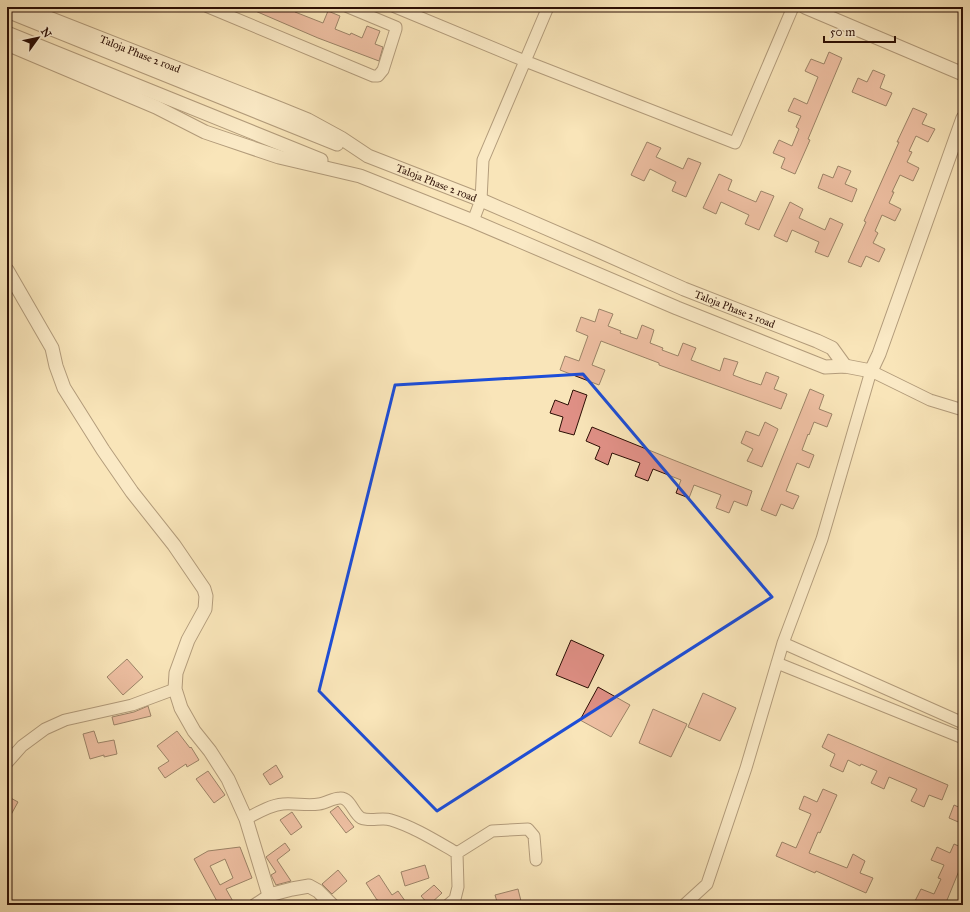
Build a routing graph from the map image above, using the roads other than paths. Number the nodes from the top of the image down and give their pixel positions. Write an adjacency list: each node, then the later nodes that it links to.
1 (21, 7): 15 (street, Taloja Phase 2 road)
2 (208, 7): 8 (street)
3 (348, 7): 8 (street)
4 (395, 7): 12 (street)
5 (548, 7): 12 (street)
6 (792, 7): 12 (street)
7 (805, 7): 13 (street)
8 (366, 10)
9 (7, 11): 15 (street)
10 (7, 32): 16 (street)
11 (7, 44): 16 (street, Taloja Phase 2 road)
12 (525, 61): 17 (street)
13 (963, 74)
14 (963, 118): 21 (street)
15 (368, 156): 17 (street, Taloja Phase 2 road)
16 (360, 176): 18 (street, Taloja Phase 2 road)
17 (481, 200): 18 (street); 20 (street, Taloja Phase 2 road)
18 (473, 221): 20 (street, Taloja Phase 2 road)
19 (7, 270): 25 (street)
20 (845, 366): 21 (street, Taloja Phase 2 road)
21 (871, 371): 22 (street); 23 (street)
22 (963, 410)
23 (783, 643): 24 (street); 26 (street)
24 (777, 663): 27 (street); 36 (street)
25 (175, 689): 28 (street); 29 (street)
26 (963, 723)
27 (963, 738)
28 (7, 763)
29 (246, 819): 30 (street); 32 (street)
30 (457, 852): 31 (street); 35 (street)
31 (536, 860)
32 (270, 895): 33 (street); 34 (street)
33 (254, 905)
34 (332, 905)
35 (448, 905)
36 (684, 905)

